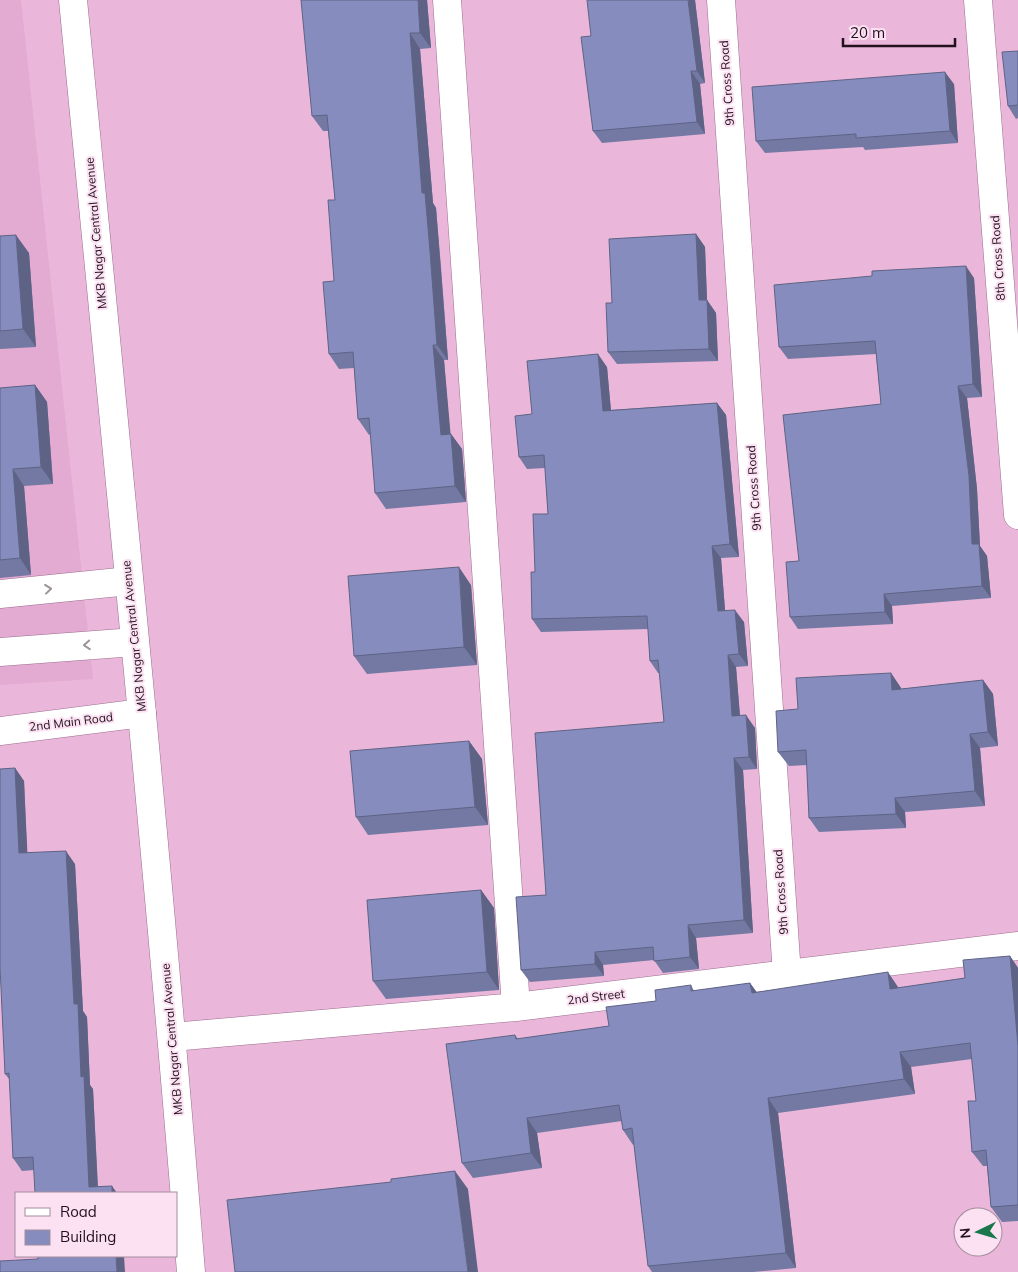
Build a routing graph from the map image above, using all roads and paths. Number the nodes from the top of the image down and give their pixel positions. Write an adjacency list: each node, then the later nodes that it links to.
1 (73, 0): 6 (street, MKB Nagar Central Avenue)
2 (447, 0): 14 (street)
3 (721, 0): 13 (street, 9th Cross Road)
4 (978, 0): 5 (street, 8th Cross Road)
5 (1018, 515)
6 (129, 581): 7 (street, one-way to 6); 8 (street, MKB Nagar Central Avenue)
7 (0, 594)
8 (135, 642): 9 (street, one-way to 9); 10 (street, MKB Nagar Central Avenue)
9 (0, 652)
10 (142, 713): 11 (street, 2nd Main Road); 15 (street, MKB Nagar Central Avenue)
11 (0, 731)
12 (1018, 946): 13 (street, 2nd Street)
13 (787, 975): 14 (street, 2nd Street)
14 (516, 1007): 15 (street, 2nd Street)
15 (172, 1037): 16 (street, MKB Nagar Central Avenue)
16 (191, 1272)

